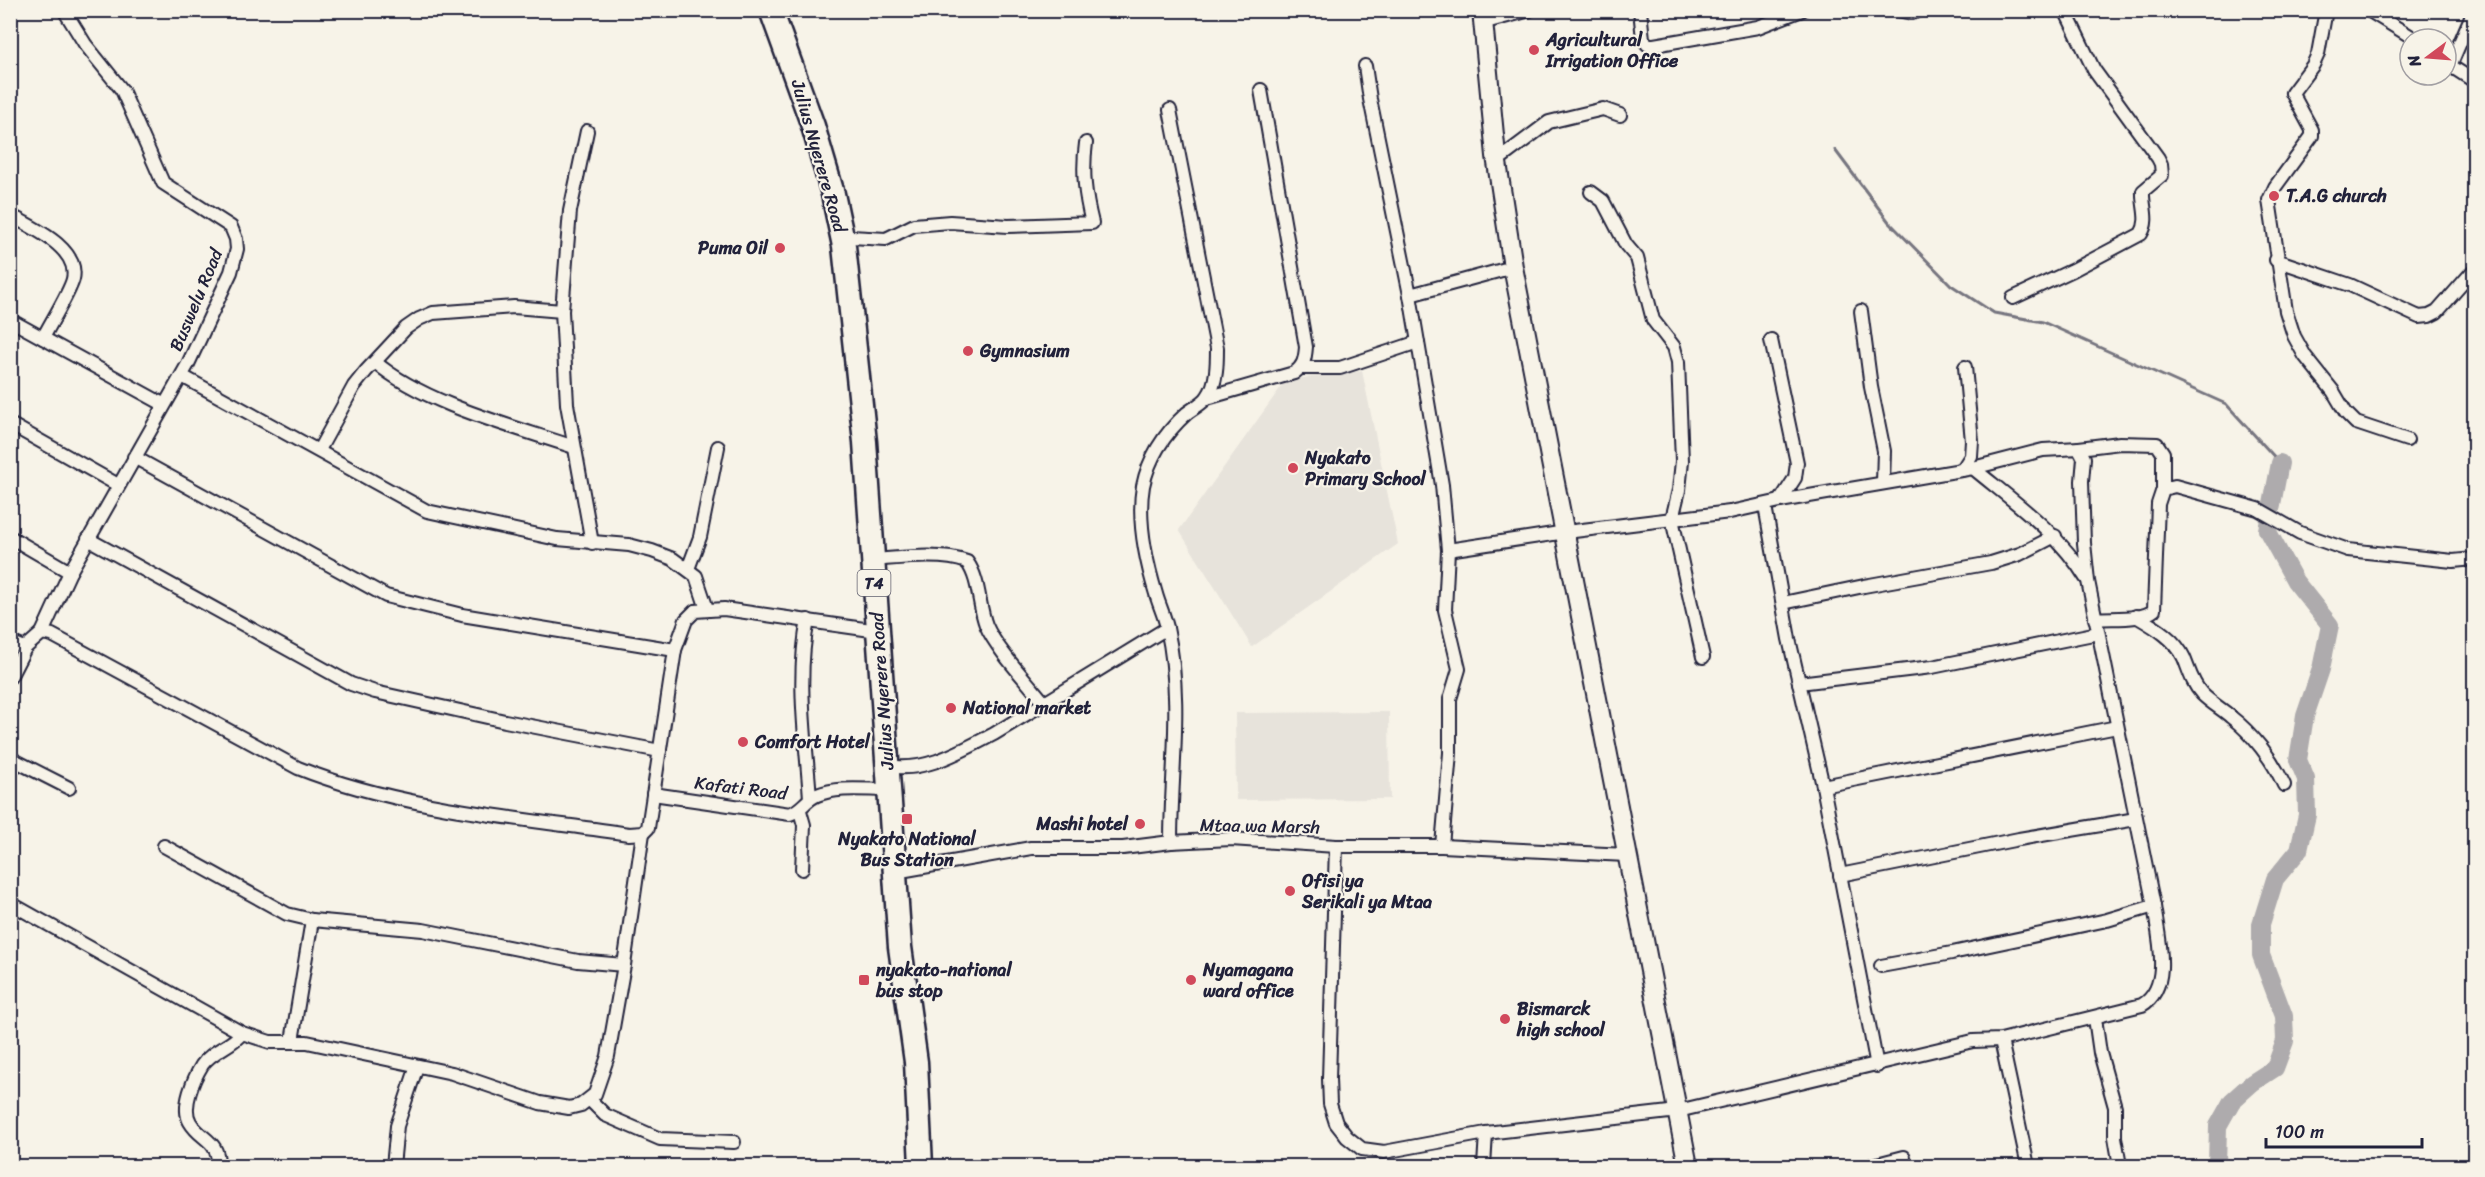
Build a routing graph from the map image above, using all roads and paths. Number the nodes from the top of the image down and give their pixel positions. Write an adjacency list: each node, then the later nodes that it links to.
1 (50, 10): 13 (street)
2 (771, 10): 29 (highway, Julius Nyerere Road / T4)
3 (1530, 10): 14 (street)
4 (1640, 10): 15 (street)
5 (1651, 10): 15 (street)
6 (1802, 10): 15 (street)
7 (1897, 10): 8 (street)
8 (1920, 10)
9 (2065, 10): 34 (street)
10 (2368, 10): 16 (street)
11 (2474, 10): 17 (street)
12 (2323, 11): 30 (street)
13 (65, 13): 44 (street, Buswelu Road)
14 (1482, 17): 26 (street)
15 (1643, 25)
16 (2398, 29)
17 (2458, 43)
18 (1365, 66): 33 (street)
19 (2458, 70): 20 (street)
20 (2475, 81)
21 (1261, 90): 43 (street)
22 (1170, 110): 45 (street)
23 (1620, 114): 26 (street)
24 (587, 131): 35 (street)
25 (1086, 143): 29 (street)
26 (1497, 161): 31 (street)
27 (1591, 192): 60 (street)
28 (10, 215): 38 (street)
29 (842, 238): 68 (highway, Julius Nyerere Road / T4)
30 (2276, 260): 32 (street); 48 (street)
31 (1513, 267): 33 (street); 61 (street)
32 (2475, 270)
33 (1410, 295): 40 (street)
34 (2013, 298)
35 (562, 311): 41 (street); 49 (street)
36 (1861, 311): 55 (street)
37 (10, 320): 38 (street)
38 (43, 338): 46 (street)
39 (1771, 340): 58 (street)
40 (1418, 342): 43 (street); 66 (street)
41 (375, 362): 49 (street); 52 (street)
42 (1965, 367): 54 (street)
43 (1301, 368): 45 (street)
44 (182, 376): 46 (street, Buswelu Road); 52 (street)
45 (1207, 398): 77 (street)
46 (163, 404): 53 (street, Buswelu Road)
47 (10, 424): 56 (street)
48 (2408, 440)
49 (574, 447): 65 (street)
50 (718, 447): 69 (street)
51 (2079, 448): 54 (street); 57 (street); 71 (street)
52 (319, 450): 65 (street)
53 (134, 457): 56 (street, Buswelu Road); 83 (street)
54 (1967, 469): 55 (street); 62 (street)
55 (1883, 483): 58 (street)
56 (118, 485): 64 (street, Buswelu Road)
57 (2163, 489): 67 (street); 74 (street)
58 (1780, 501): 59 (street)
59 (1766, 506): 60 (street); 72 (street)
60 (1672, 519): 61 (street); 84 (street)
61 (1566, 531): 66 (street); 105 (street)
62 (2055, 536): 71 (street); 72 (street)
63 (10, 537): 70 (street)
64 (88, 539): 70 (street, Buswelu Road); 89 (street)
65 (592, 543): 69 (street)
66 (1448, 550): 104 (street)
67 (2475, 559)
68 (873, 560): 78 (highway, Julius Nyerere Road / T4); 87 (street)
69 (688, 569): 73 (street)
70 (70, 572): 79 (street, Buswelu Road)
71 (2088, 581): 75 (street)
72 (1783, 603): 86 (street)
73 (707, 609): 76 (street); 83 (street)
74 (2136, 616): 75 (street); 93 (street)
75 (2095, 618): 80 (street)
76 (808, 620): 78 (street); 97 (street)
77 (1167, 628): 87 (street); 101 (street)
78 (878, 631): 91 (highway, Julius Nyerere Road / T4)
79 (42, 633): 82 (street); 100 (street)
80 (2098, 633): 86 (street); 88 (street)
81 (10, 642): 82 (street)
82 (25, 648): 85 (street)
83 (675, 650): 89 (street)
84 (1703, 657)
85 (10, 677)
86 (1800, 682): 92 (street)
87 (1045, 704): 91 (street)
88 (2117, 727): 92 (street); 99 (street)
89 (660, 751): 96 (street)
90 (10, 758): 94 (street)
91 (888, 766): 95 (highway, Julius Nyerere Road / T4)
92 (1823, 786): 108 (street)
93 (2284, 786)
94 (69, 788)
95 (888, 790): 97 (street, Kafati Road); 107 (highway, Julius Nyerere Road / T4)
96 (653, 794): 98 (street, Kafati Road); 100 (street)
97 (810, 798): 98 (street, Kafati Road)
98 (800, 811): 106 (street)
99 (2136, 819): 108 (street); 110 (street)
100 (643, 833): 112 (street)
101 (1171, 842): 103 (street, Mtaa wa Marsh); 107 (street, Mtaa wa Marsh)
102 (164, 846): 111 (street)
103 (1336, 846): 104 (street, Mtaa wa Marsh); 122 (street)
104 (1442, 846): 105 (street, Mtaa wa Marsh)
105 (1627, 855): 121 (street)
106 (802, 869)
107 (895, 872): 127 (highway, Julius Nyerere Road / T4)
108 (1840, 875): 119 (street)
109 (10, 903): 115 (street)
110 (2154, 906): 113 (street); 114 (street)
111 (312, 920): 112 (street); 117 (street)
112 (624, 965): 120 (street)
113 (1881, 966)
114 (2094, 1018): 116 (street); 132 (street)
115 (242, 1033): 117 (street); 125 (street)
116 (2001, 1040): 119 (street); 131 (street)
117 (292, 1041): 118 (street)
118 (417, 1066): 120 (street); 126 (street)
119 (1877, 1066): 121 (street)
120 (590, 1100): 123 (street)
121 (1678, 1111): 122 (street); 129 (street)
122 (1486, 1133): 128 (street)
123 (734, 1142)
124 (1904, 1157): 130 (street)
125 (218, 1167)
126 (393, 1167)
127 (921, 1167)
128 (1484, 1167)
129 (1688, 1167)
130 (1869, 1167)
131 (2028, 1167)
132 (2120, 1167)

